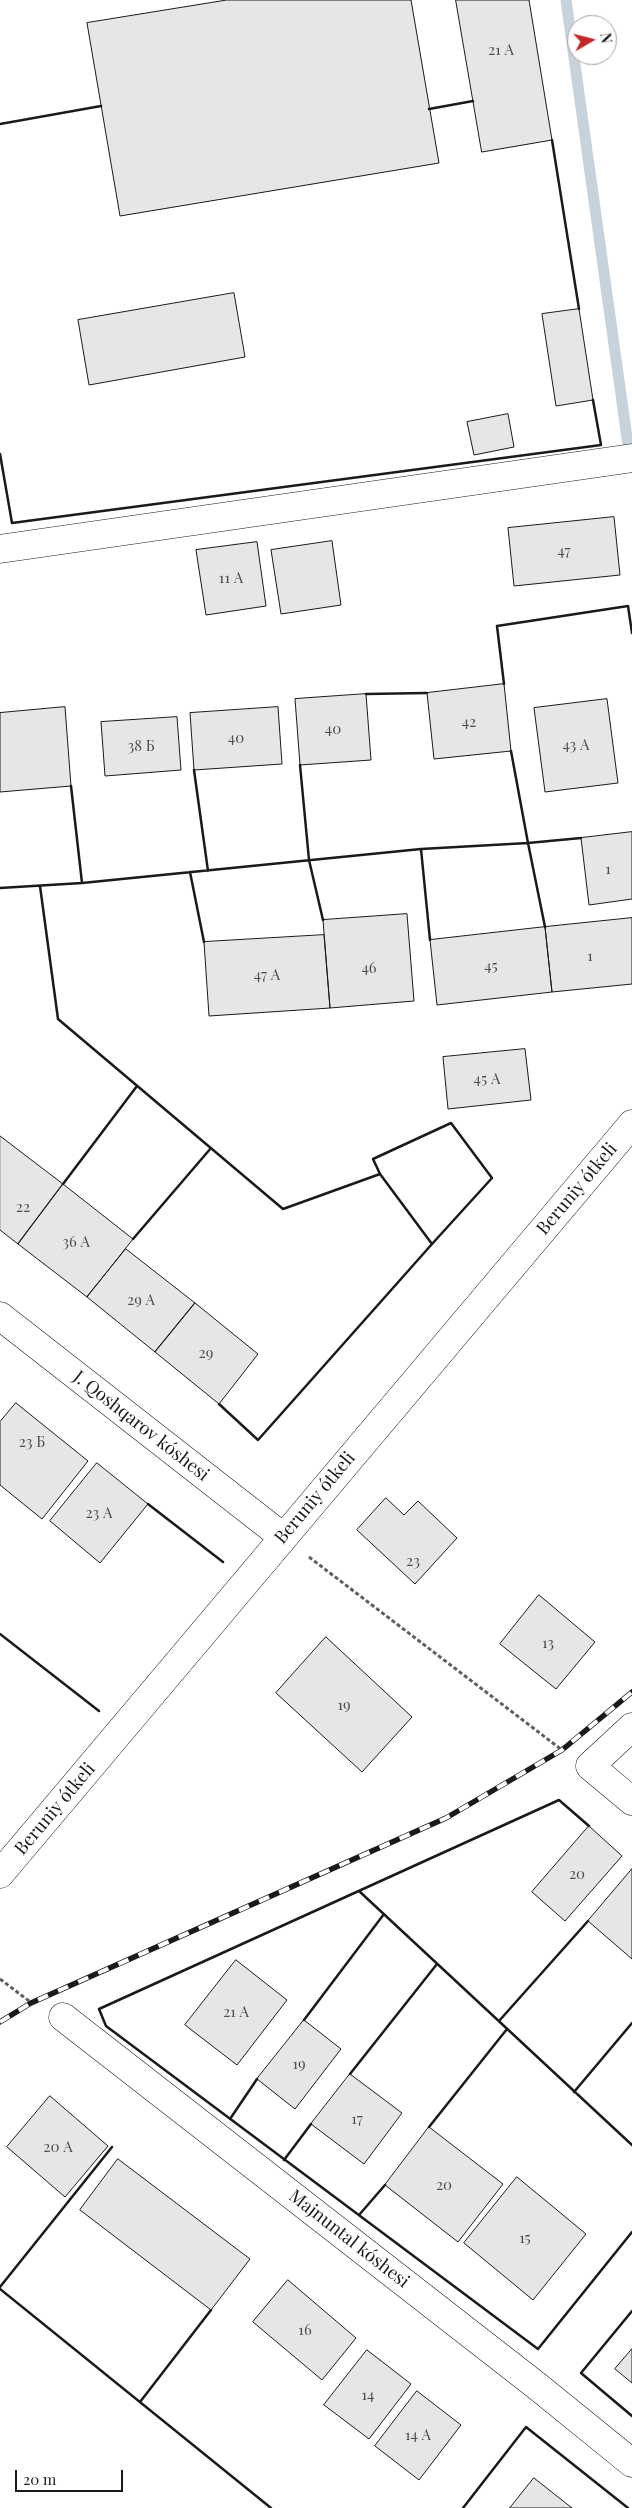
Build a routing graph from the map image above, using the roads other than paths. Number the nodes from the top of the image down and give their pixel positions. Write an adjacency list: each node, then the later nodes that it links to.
1 (632, 458): 2 (street)
2 (0, 549)
3 (632, 1124): 5 (street, Beruniy ótkeli)
4 (0, 1316): 5 (street, J. Qoshqarov kóshesi)
5 (283, 1537): 8 (street, Beruniy ótkeli)
6 (632, 1727): 7 (street)
7 (632, 1801)
8 (0, 1874)
9 (64, 2017): 10 (street, Majnuntal kóshesi)
10 (632, 2463)

